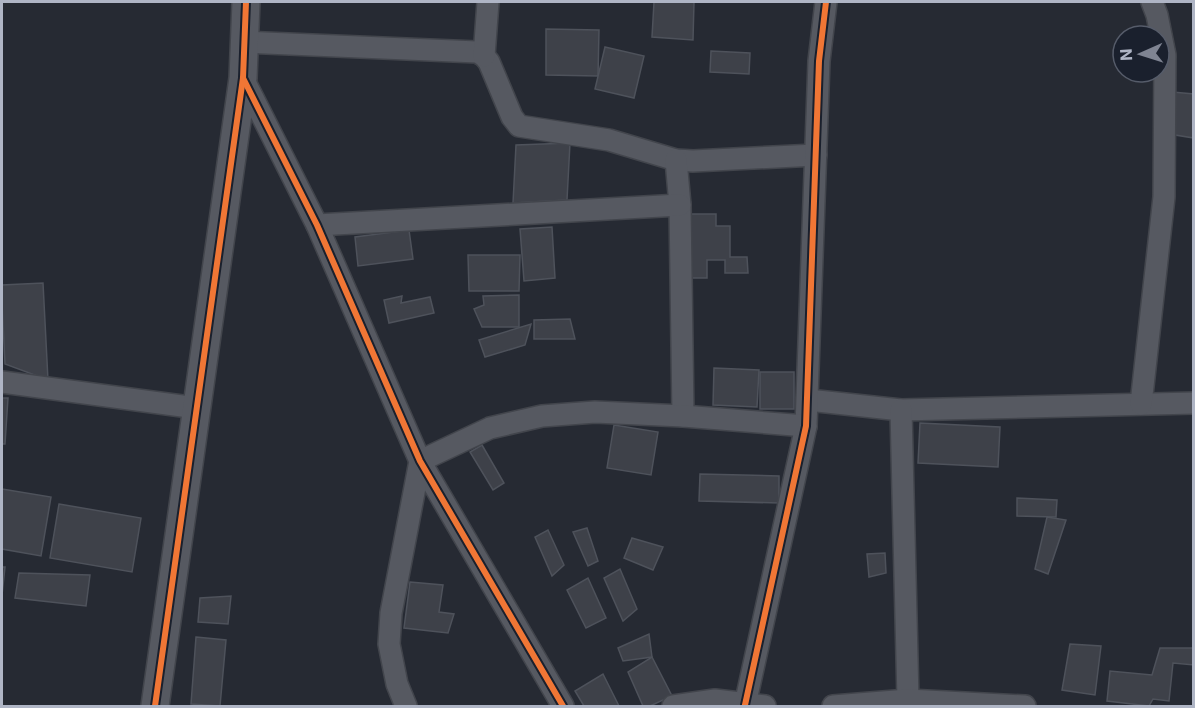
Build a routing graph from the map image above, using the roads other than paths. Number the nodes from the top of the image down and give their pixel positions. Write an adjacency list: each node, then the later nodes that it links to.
1 (246, 2): 5 (street)
2 (488, 2): 6 (street)
3 (826, 2): 8 (street)
4 (1152, 2): 15 (street)
5 (244, 42): 6 (street); 7 (street)
6 (484, 56): 9 (street)
7 (243, 78): 11 (street); 16 (street)
8 (816, 155): 9 (street); 13 (street)
9 (676, 160): 10 (street)
10 (680, 206): 11 (street); 18 (street)
11 (317, 225): 20 (street)
12 (2, 382): 16 (street)
13 (808, 400): 17 (street); 19 (street)
14 (1194, 403): 15 (street)
15 (1141, 404): 17 (street)
16 (197, 408): 22 (street)
17 (901, 410): 21 (street)
18 (683, 416): 19 (street); 20 (street)
19 (806, 426): 26 (street)
20 (420, 461): 23 (street); 24 (street)
21 (918, 702): 27 (street); 28 (street)
22 (155, 706)
23 (406, 706)
24 (563, 706)
25 (673, 706): 26 (street)
26 (755, 706)
27 (833, 706)
28 (1026, 706)

